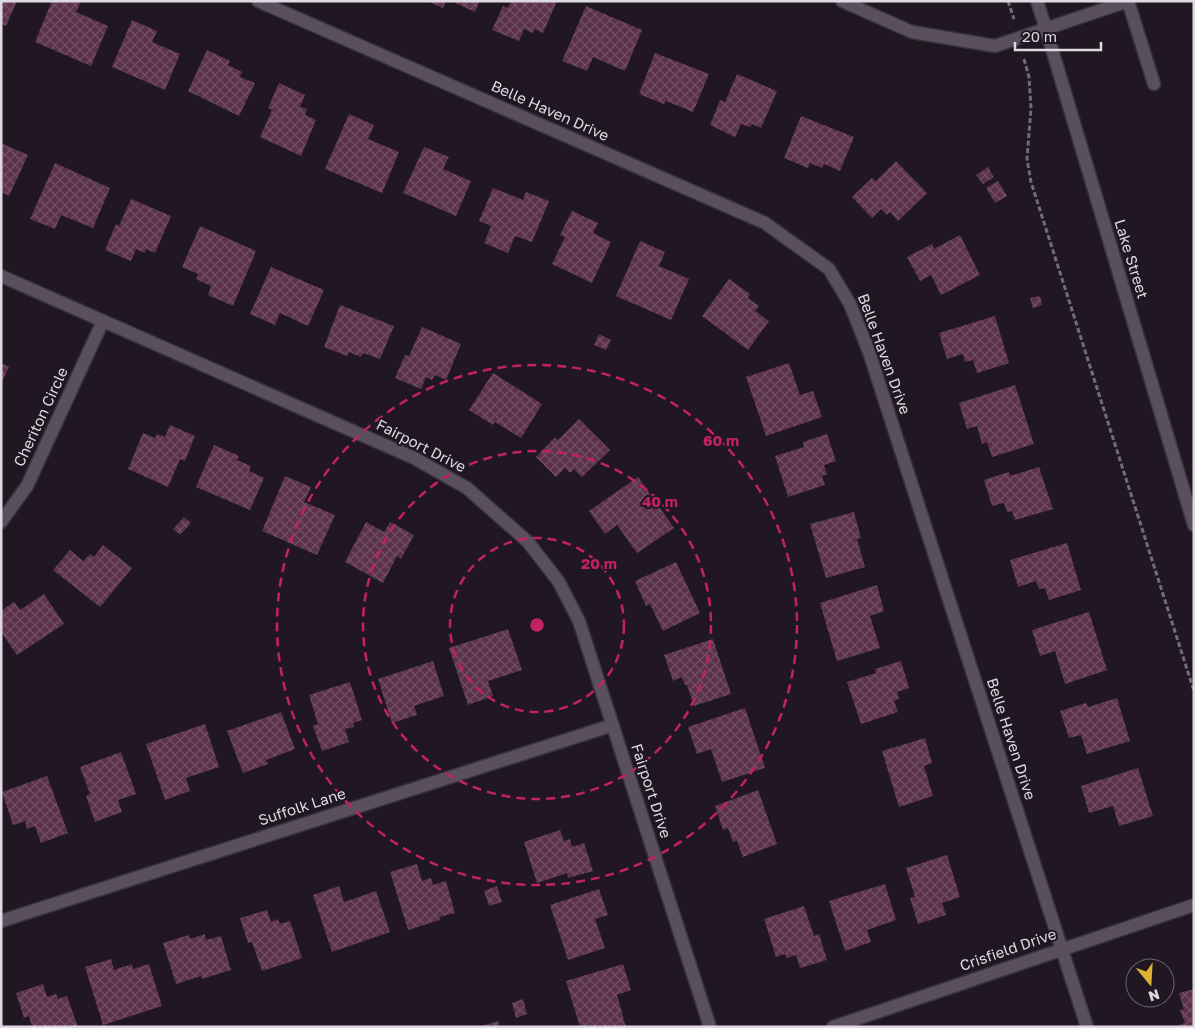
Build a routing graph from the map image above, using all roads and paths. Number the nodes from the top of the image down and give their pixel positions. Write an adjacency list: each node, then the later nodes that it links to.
1 (258, 1): 17 (street, Belle Haven Drive)
2 (842, 1): 7 (street)
3 (1008, 1): 7 (path)
4 (1037, 1): 6 (street, Lake Street)
5 (1128, 1): 6 (street); 8 (street)
6 (1046, 29): 7 (street); 12 (street, Lake Street)
7 (1019, 38): 13 (path)
8 (1154, 84)
9 (1, 276): 10 (street, Fairport Drive)
10 (103, 321): 11 (street, Cheriton Circle); 14 (street, Fairport Drive)
11 (1, 522)
12 (1193, 524)
13 (1194, 692)
14 (612, 725): 16 (street, Suffolk Lane); 18 (street, Fairport Drive)
15 (1194, 905): 17 (street, Crisfield Drive)
16 (1, 921)
17 (1062, 949): 19 (street, Crisfield Drive); 20 (street, Belle Haven Drive)
18 (710, 1027)
19 (833, 1027)
20 (1086, 1027)

